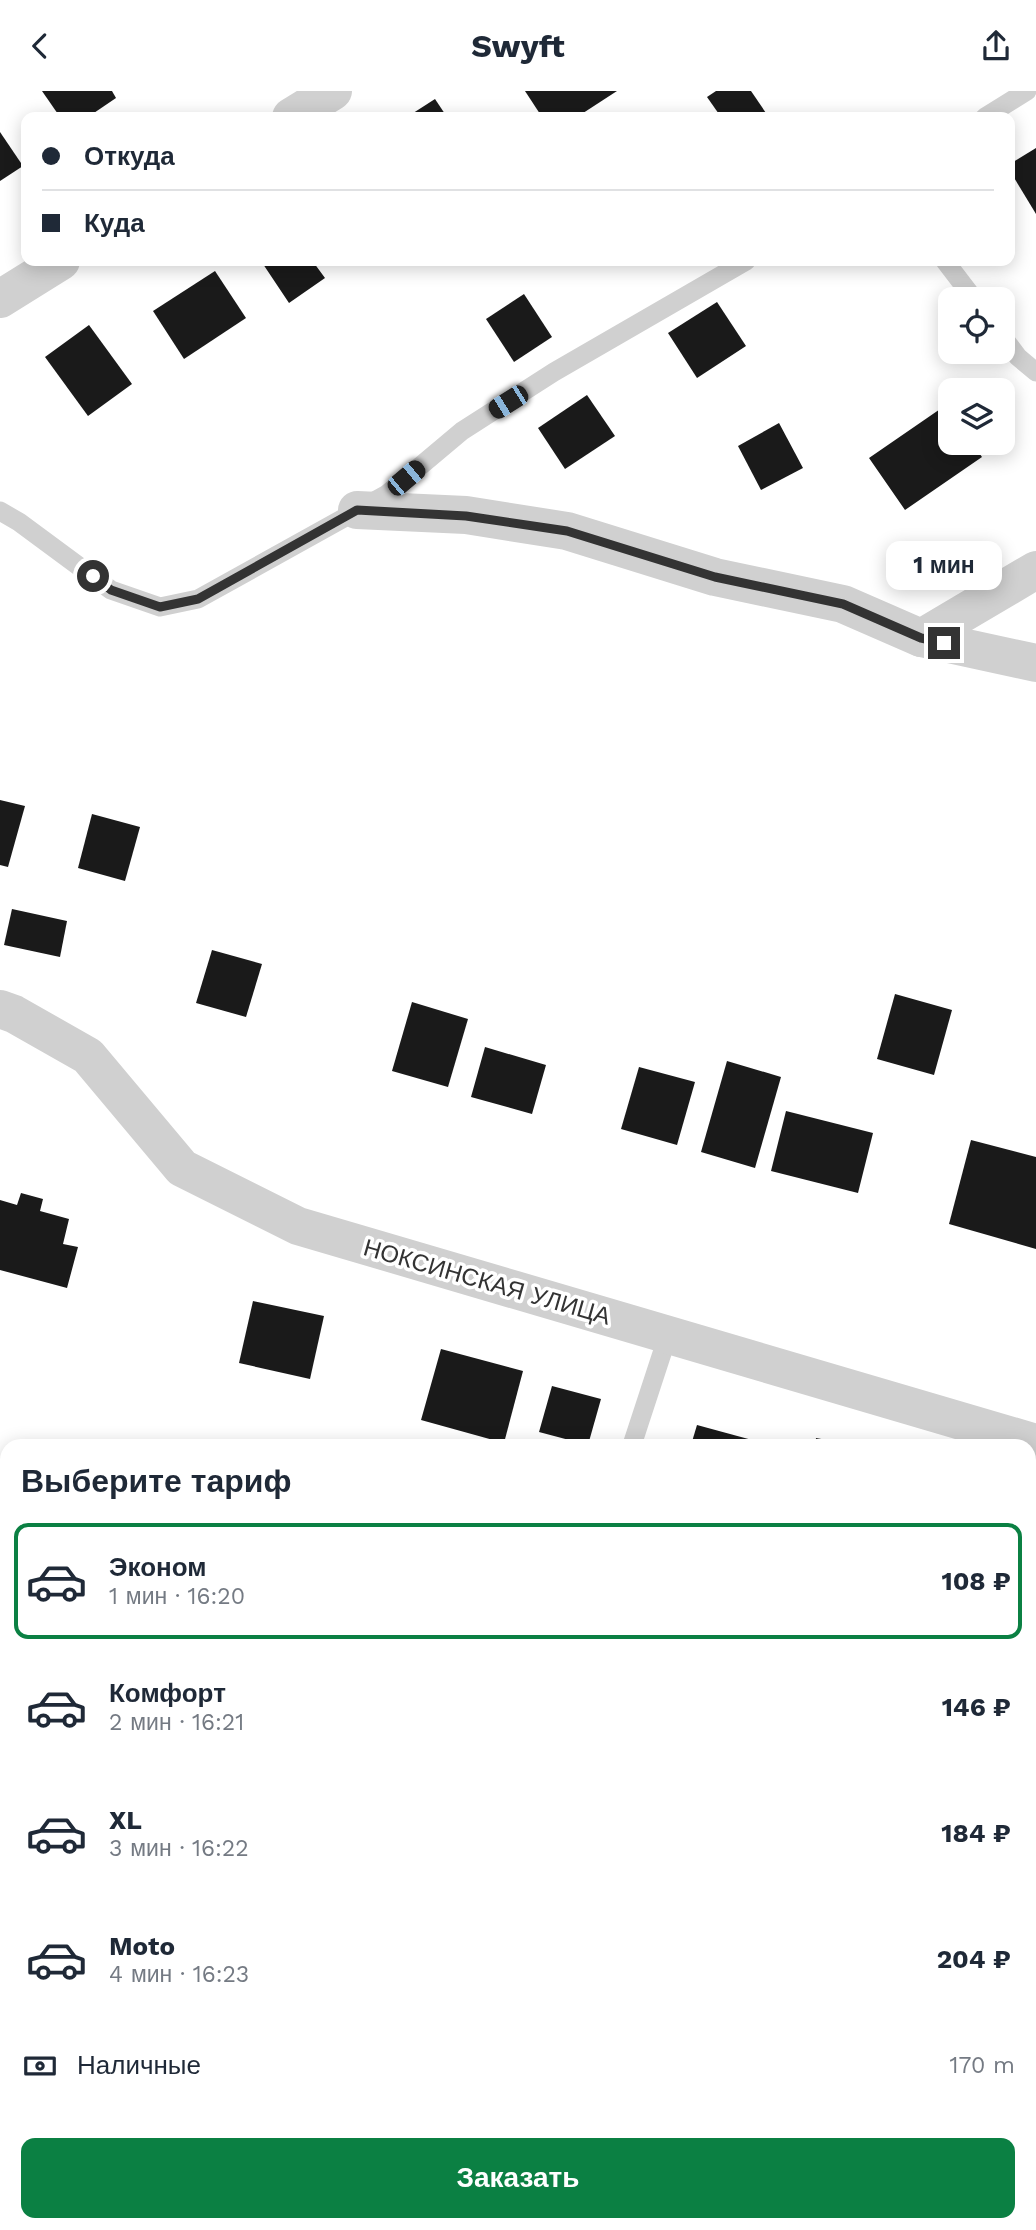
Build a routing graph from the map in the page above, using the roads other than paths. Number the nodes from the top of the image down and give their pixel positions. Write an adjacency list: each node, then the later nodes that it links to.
1 (333, 91): 3 (street)
2 (1027, 91): 4 (lane)
3 (299, 112)
4 (993, 112)
5 (53, 266): 9 (street)
6 (737, 266): 12 (lane)
7 (949, 266): 8 (lane)
8 (965, 287)
9 (0, 299)
10 (1015, 353): 11 (lane)
11 (1036, 372)
12 (357, 510): 13 (lane); 15 (street)
13 (0, 511)
14 (1036, 570): 15 (street)
15 (921, 638): 16 (street)
16 (1036, 663)
17 (0, 1009): 18 (street, НОКСИНСКАЯ УЛИЦА)
18 (668, 1335): 19 (lane); 20 (street, НОКСИНСКАЯ УЛИЦА)
19 (634, 1439)
20 (1022, 1439)

